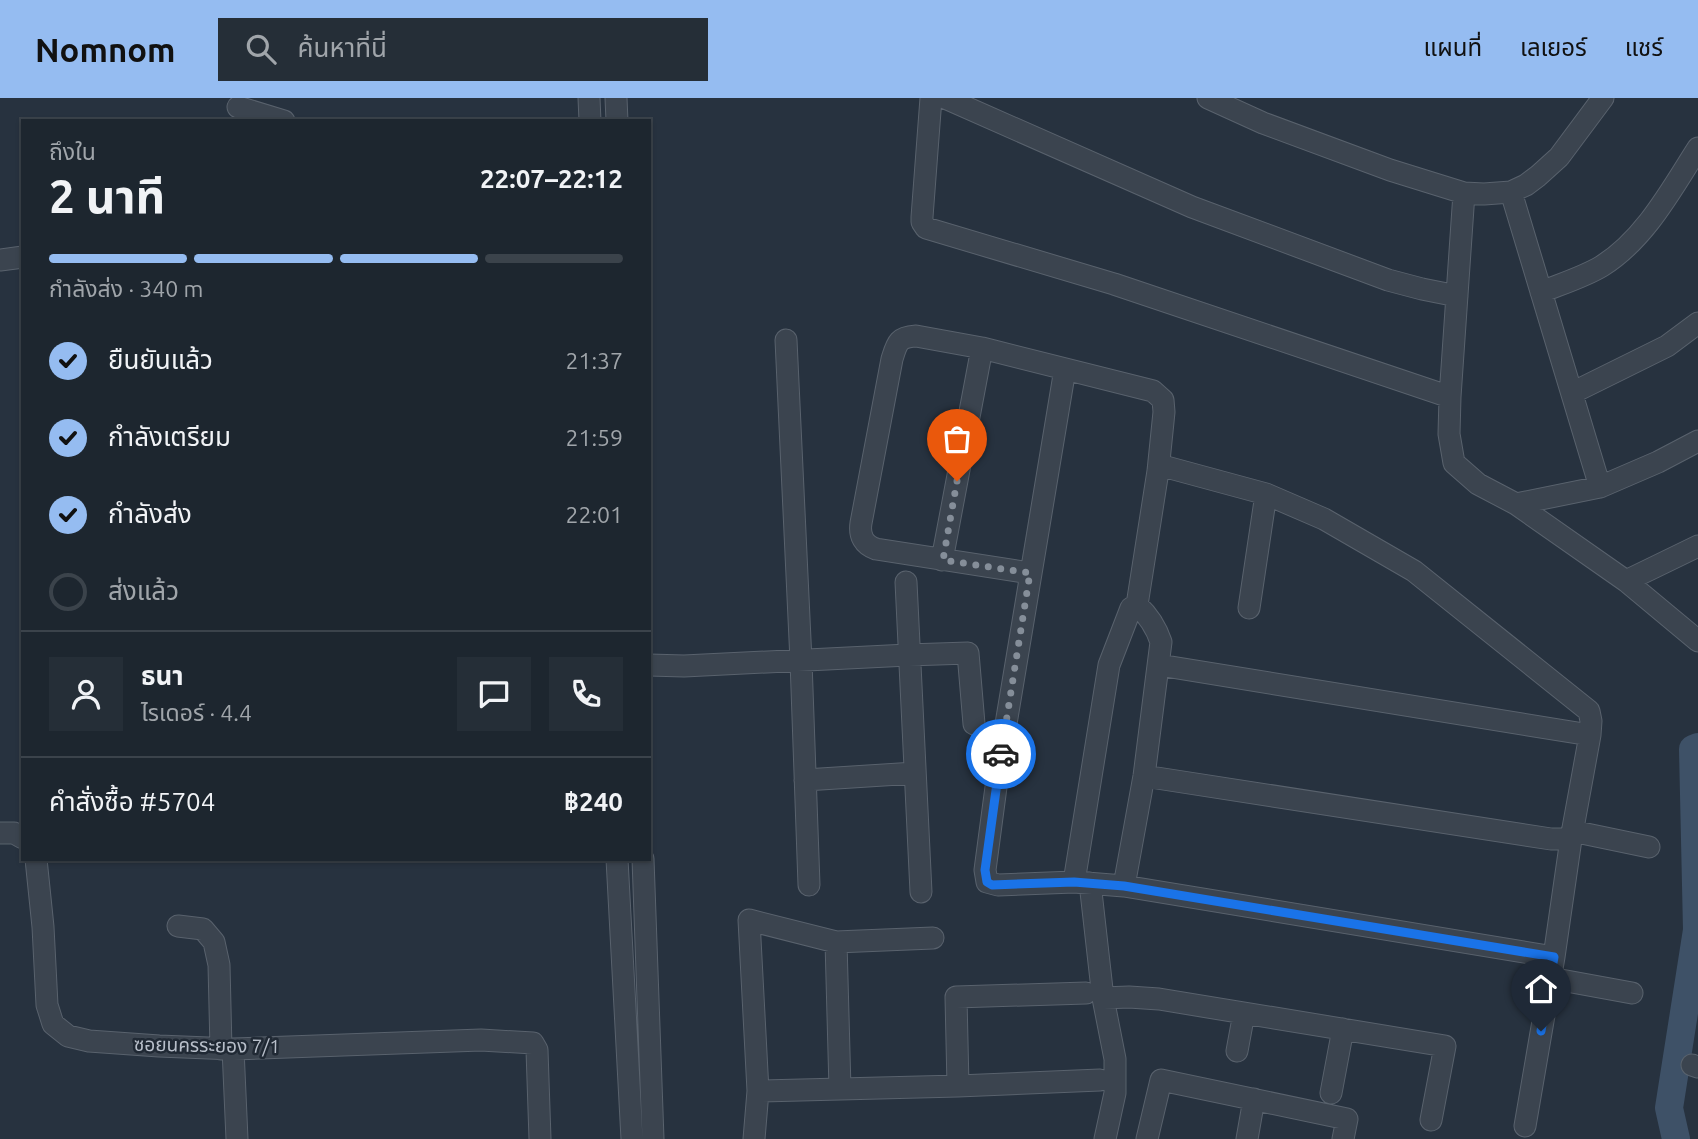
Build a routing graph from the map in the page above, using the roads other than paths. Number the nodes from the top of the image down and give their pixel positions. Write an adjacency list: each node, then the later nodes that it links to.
1 (589, 98): 9 (street)
2 (616, 98): 10 (street)
3 (931, 98): 23 (street)
4 (945, 98): 17 (street)
5 (1208, 98): 13 (street)
6 (1603, 98): 12 (street)
7 (238, 109): 8 (street)
8 (276, 119)
9 (590, 119)
10 (617, 119)
11 (1698, 149): 16 (street)
12 (1511, 192): 13 (street); 16 (street)
13 (1464, 193): 17 (street)
14 (21, 257): 15 (street)
15 (0, 260)
16 (1541, 292): 22 (street)
17 (1457, 296): 23 (street)
18 (1698, 323): 22 (street)
19 (786, 340): 38 (street)
20 (982, 348): 21 (street); 30 (street); 30 (street)
21 (1065, 369): 25 (street); 31 (street)
22 (1572, 393): 26 (street)
23 (1450, 397): 28 (street)
24 (1698, 441): 26 (street)
25 (1159, 465): 27 (street); 34 (street)
26 (1601, 487): 28 (street)
27 (1266, 494): 35 (street); 42 (street)
28 (1516, 503): 32 (street)
29 (1698, 546): 32 (street)
30 (943, 560): 31 (street)
31 (1030, 573): 53 (street)
32 (1626, 581): 36 (street)
33 (906, 582): 37 (street)
34 (1137, 605): 40 (street); 53 (street)
35 (1249, 608)
36 (1698, 641)
37 (908, 654): 38 (street); 41 (street); 43 (street)
38 (801, 661): 39 (street); 45 (street)
39 (651, 665)
40 (1159, 665): 42 (street); 44 (street)
41 (974, 724)
42 (1590, 735): 47 (street)
43 (915, 773): 45 (street); 55 (street)
44 (1144, 776): 47 (street); 53 (street)
45 (805, 780): 54 (street)
46 (0, 833): 48 (street)
47 (1572, 835): 49 (street); 59 (street)
48 (21, 837)
49 (1649, 847)
50 (36, 861): 64 (street, ซอยนครระยอง 7/1)
51 (617, 861): 77 (street)
52 (643, 861): 78 (street)
53 (1099, 884): 59 (street); 61 (street)
54 (809, 885)
55 (921, 892)
56 (178, 926): 64 (street)
57 (933, 939): 58 (street)
58 (836, 942): 68 (street); 69 (street)
59 (1552, 967): 60 (street); 73 (street)
60 (1632, 993)
61 (1095, 995): 62 (street); 67 (street); 74 (street)
62 (1244, 1013): 63 (street); 65 (street)
63 (1343, 1029): 70 (street); 72 (street)
64 (227, 1049): 75 (street); 76 (street, ซอยนครระยอง 7/1)
65 (1237, 1051)
66 (1100, 1080): 67 (street)
67 (958, 1086): 68 (street)
68 (840, 1089): 69 (street)
69 (758, 1091): 79 (street)
70 (1331, 1093)
71 (1254, 1099): 80 (street); 81 (street); 82 (street)
72 (1431, 1120)
73 (1524, 1126)
74 (1110, 1138)
75 (237, 1139)
76 (540, 1139)
77 (632, 1139)
78 (653, 1139)
79 (754, 1139)
80 (1147, 1139)
81 (1247, 1139)
82 (1343, 1139)

